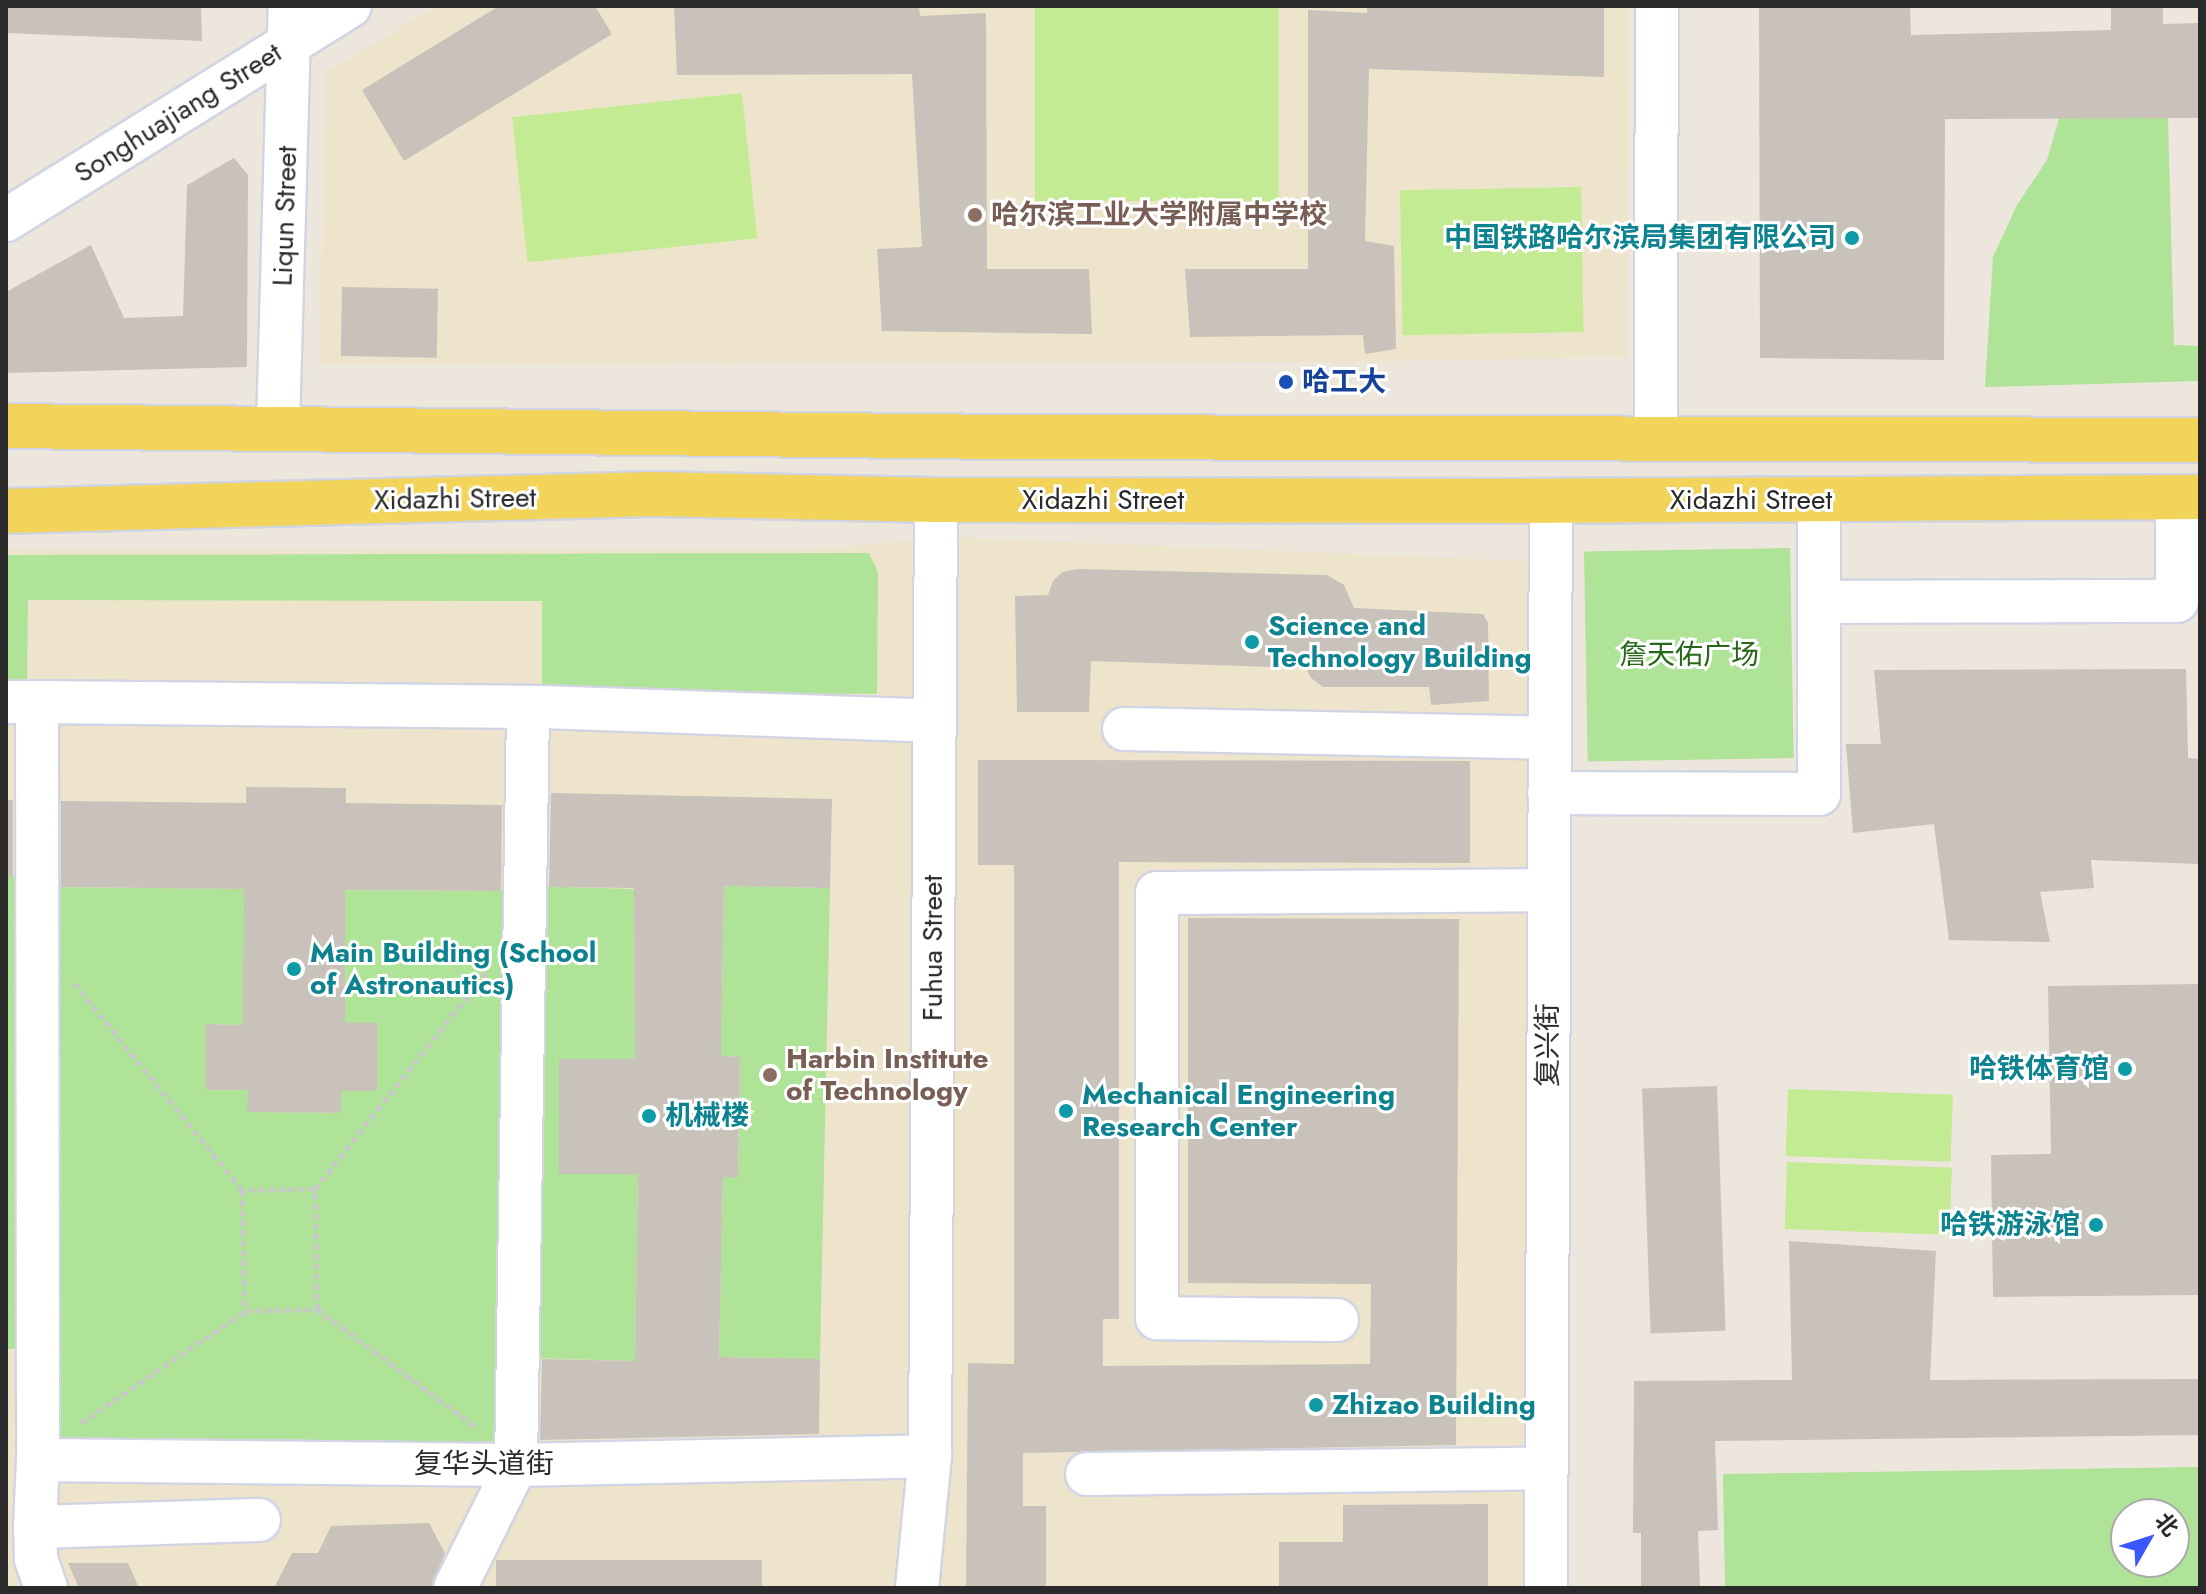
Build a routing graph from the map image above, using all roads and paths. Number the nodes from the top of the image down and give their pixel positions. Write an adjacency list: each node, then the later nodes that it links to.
1 (350, 6): 3 (street, Songhuajiang Street)
2 (1657, 6): 7 (street)
3 (290, 25): 4 (street, Songhuajiang Street); 6 (street, Liqun Street)
4 (6, 220)
5 (6, 426): 6 (main road)
6 (278, 427): 7 (main road)
7 (1656, 436): 8 (main road)
8 (2200, 440)
9 (2188, 497): 11 (main road, Xidazhi Street); 14 (street)
10 (936, 500): 12 (main road, Xidazhi Street); 13 (main road, Xidazhi Street); 17 (street, Fuhua Street)
11 (1819, 500): 12 (main road, Xidazhi Street); 14 (street)
12 (1551, 501): 19 (street, 复兴街)
13 (6, 511)
14 (1819, 602): 20 (street)
15 (22, 702): 16 (street); 23 (street)
16 (528, 707): 17 (street); 22 (street)
17 (935, 721): 30 (street, Fuhua Street)
18 (1124, 729): 19 (street)
19 (1550, 738): 20 (street, 复兴街)
20 (1549, 793): 21 (street, 复兴街)
21 (1549, 890): 28 (street); 34 (street, 复兴街)
22 (523, 926): 24 (path); 32 (street)
23 (36, 935): 25 (path); 33 (street)
24 (315, 1189): 25 (path); 26 (path)
25 (242, 1190): 27 (path)
26 (317, 1309): 27 (path); 32 (path)
27 (245, 1311): 29 (path)
28 (1337, 1320)
29 (79, 1424)
30 (930, 1456): 32 (street, 复华头道街); 41 (street, Fuhua Street)
31 (177, 1462): 32 (street, 复华头道街); 33 (street, 复华头道街); 37 (street)
32 (516, 1465): 40 (street)
33 (22, 1468): 38 (street)
34 (1547, 1468): 35 (street); 42 (street, 复兴街)
35 (1087, 1474)
36 (259, 1520): 37 (street)
37 (182, 1522): 38 (street)
38 (35, 1527): 39 (street)
39 (46, 1588)
40 (455, 1588)
41 (917, 1588)
42 (1546, 1588)

